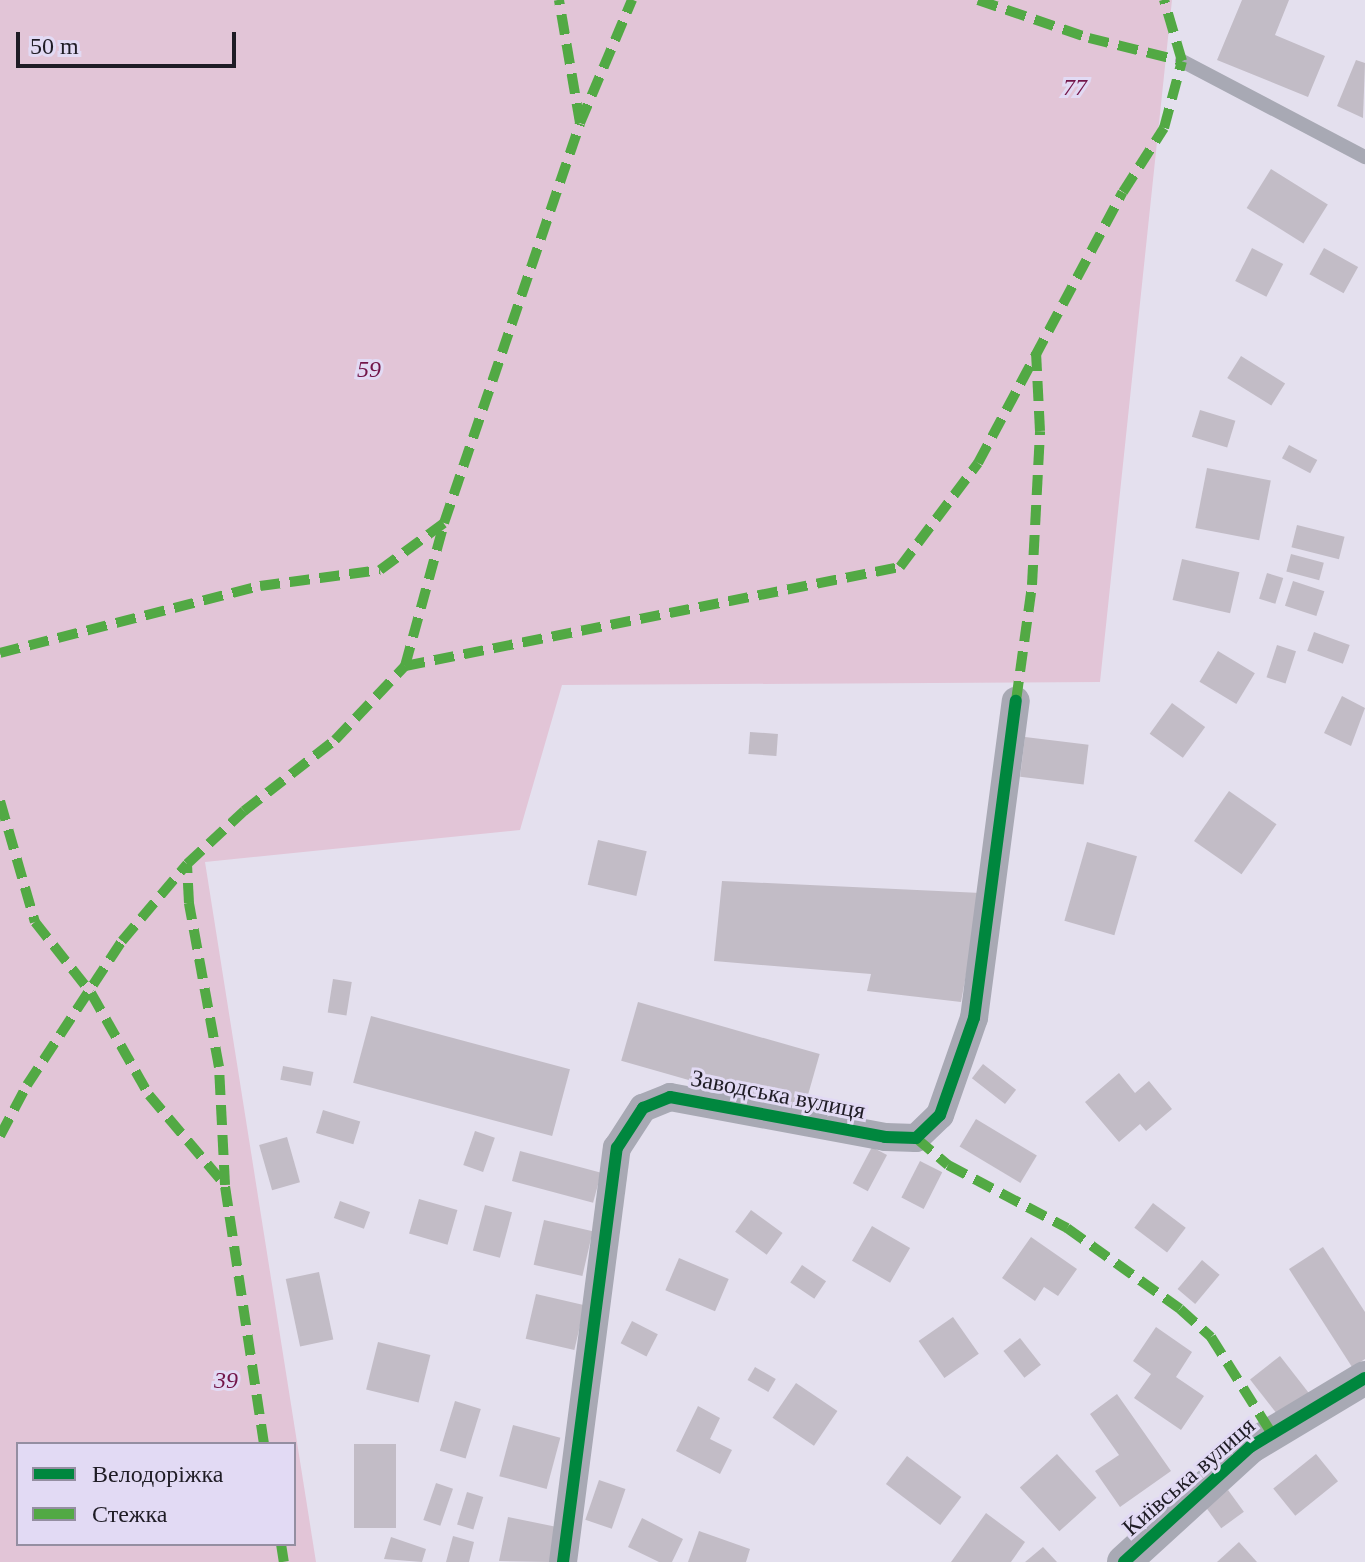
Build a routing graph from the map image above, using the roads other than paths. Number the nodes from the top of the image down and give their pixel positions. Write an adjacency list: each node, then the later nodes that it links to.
1 (1182, 61): 2 (lane)
2 (1365, 157)
3 (1016, 701): 5 (street, Заводська вулиця)
4 (1365, 1378): 6 (street, Київська вулиця)
5 (563, 1562)
6 (1124, 1562)

